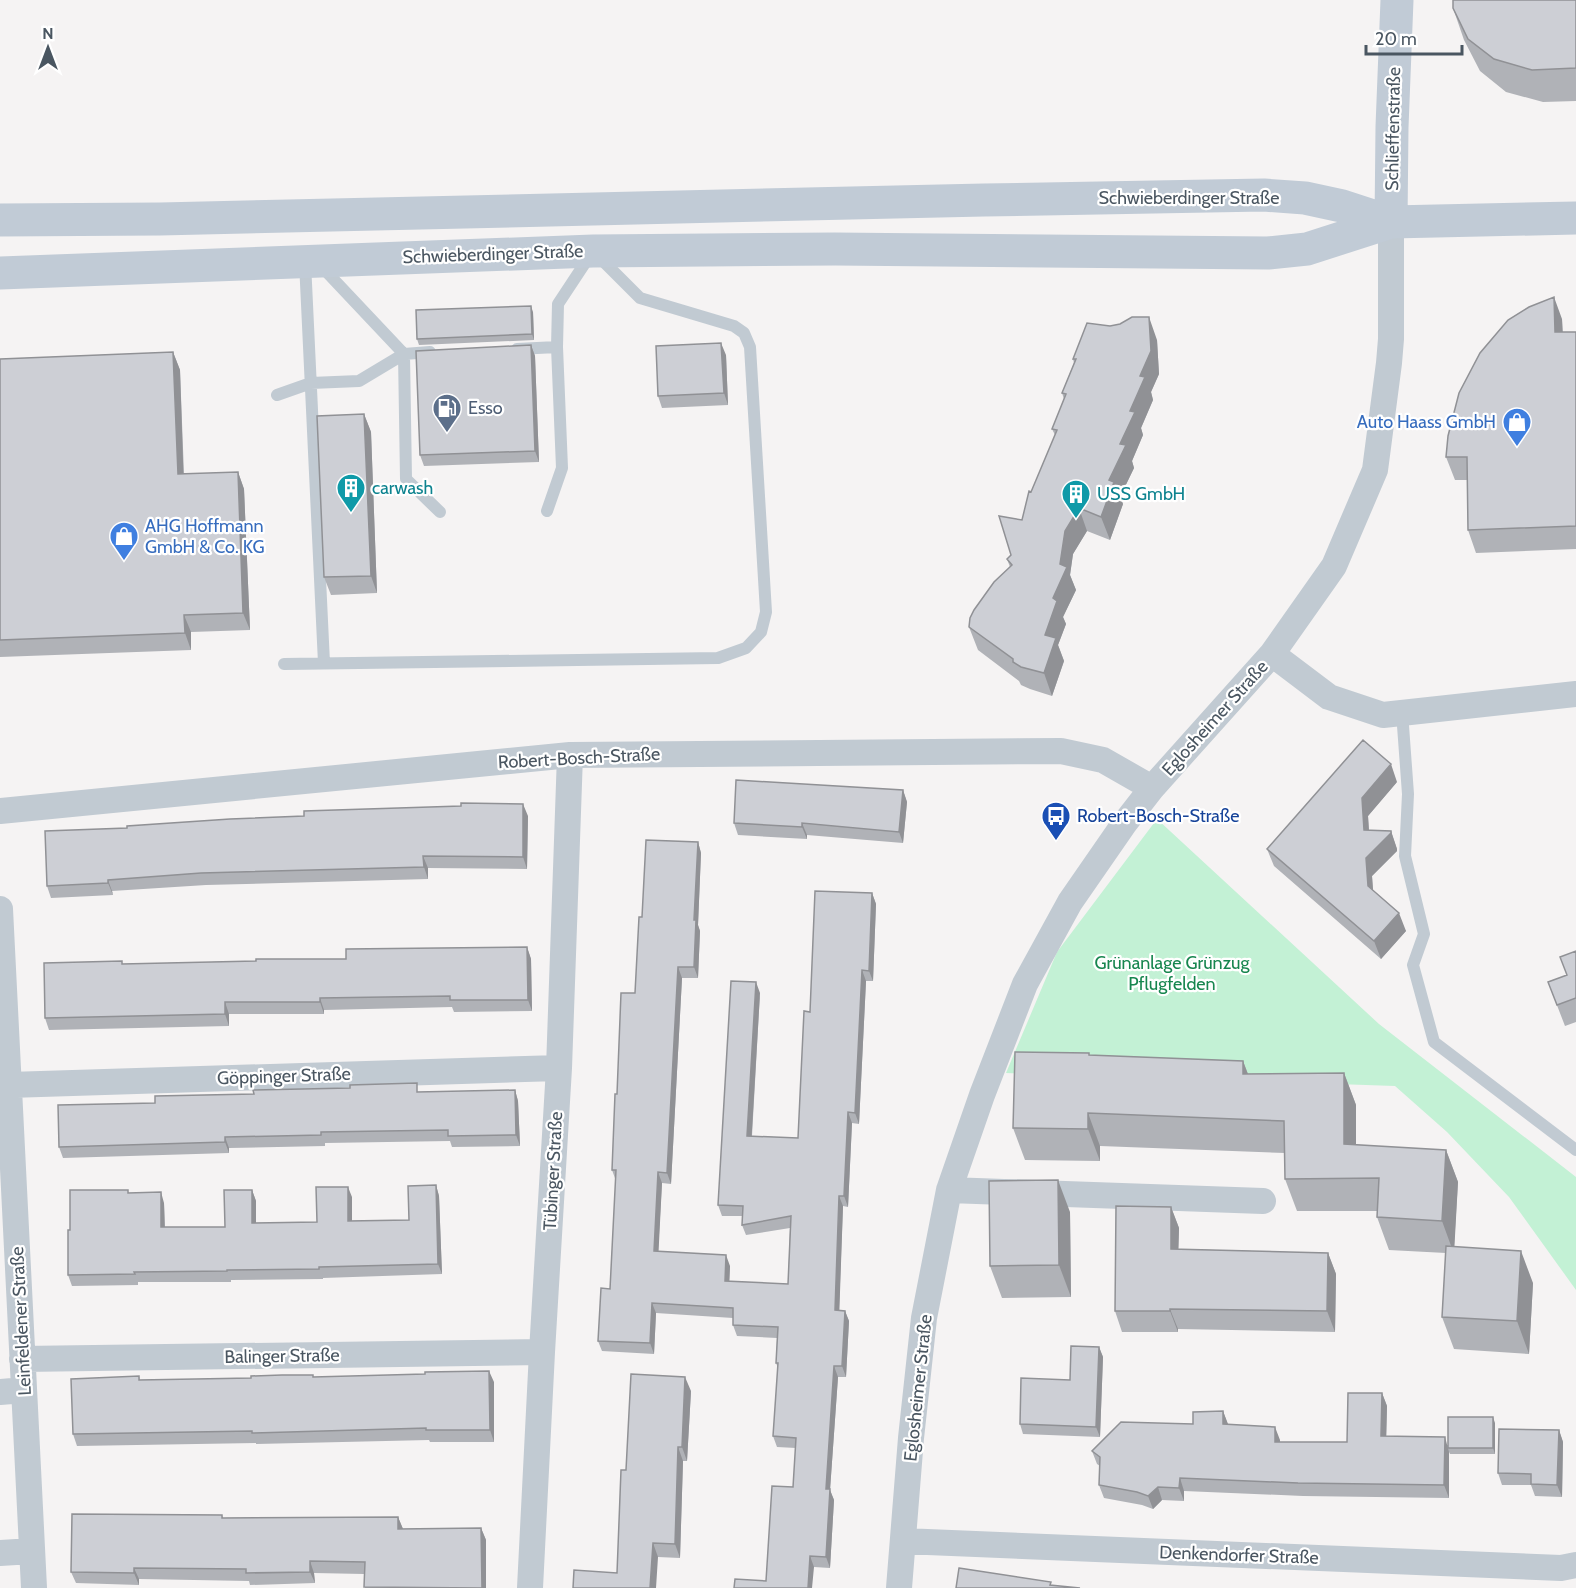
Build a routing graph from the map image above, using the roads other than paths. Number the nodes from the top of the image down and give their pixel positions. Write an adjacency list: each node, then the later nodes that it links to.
1 (1397, 0): 5 (main road, Schlieffenstraße)
2 (984, 200): 4 (main road, Schwieberdinger Straße); 5 (main road, Schwieberdinger Straße); 7 (main road)
3 (1576, 218): 5 (main road, Schwieberdinger Straße)
4 (0, 220)
5 (1392, 222): 7 (main road, Schwieberdinger Straße); 18 (street, Eglosheimer Straße)
6 (593, 251): 7 (main road, Schwieberdinger Straße); 8 (main road, Schwieberdinger Straße); 10 (lane); 19 (lane)
7 (985, 252)
8 (310, 261): 9 (main road, Schwieberdinger Straße); 13 (lane); 14 (lane)
9 (0, 273)
10 (556, 347): 11 (lane); 16 (lane)
11 (510, 349)
12 (439, 352): 13 (lane)
13 (404, 354): 14 (lane); 17 (lane)
14 (312, 383): 15 (lane); 19 (lane)
15 (277, 395)
16 (547, 511)
17 (440, 513)
18 (1272, 654): 22 (street); 24 (street, Eglosheimer Straße)
19 (324, 663): 20 (lane)
20 (284, 664)
21 (1576, 694): 22 (street)
22 (1402, 712): 29 (lane)
23 (570, 755): 24 (street, Robert-Bosch-Straße); 25 (street, Robert-Bosch-Straße); 27 (street, Tübinger Straße)
24 (1152, 788): 30 (street, Eglosheimer Straße)
25 (0, 811)
26 (0, 909): 28 (street, Leinfeldener Straße)
27 (559, 1068): 28 (street, Göppinger Straße); 32 (street, Tübinger Straße)
28 (6, 1098): 33 (street, Leinfeldener Straße)
29 (1576, 1150)
30 (949, 1191): 31 (street); 35 (street, Eglosheimer Straße)
31 (1263, 1201)
32 (542, 1353): 33 (street, Balinger Straße); 40 (street, Tübinger Straße)
33 (22, 1359): 34 (street, Leinfeldener Straße)
34 (12, 1391): 36 (street, Leinfeldener Straße)
35 (903, 1541): 38 (street, Denkendorfer Straße); 41 (street, Eglosheimer Straße)
36 (32, 1551): 37 (street); 39 (street, Leinfeldener Straße)
37 (0, 1552)
38 (1576, 1565)
39 (34, 1588)
40 (531, 1588)
41 (899, 1588)

